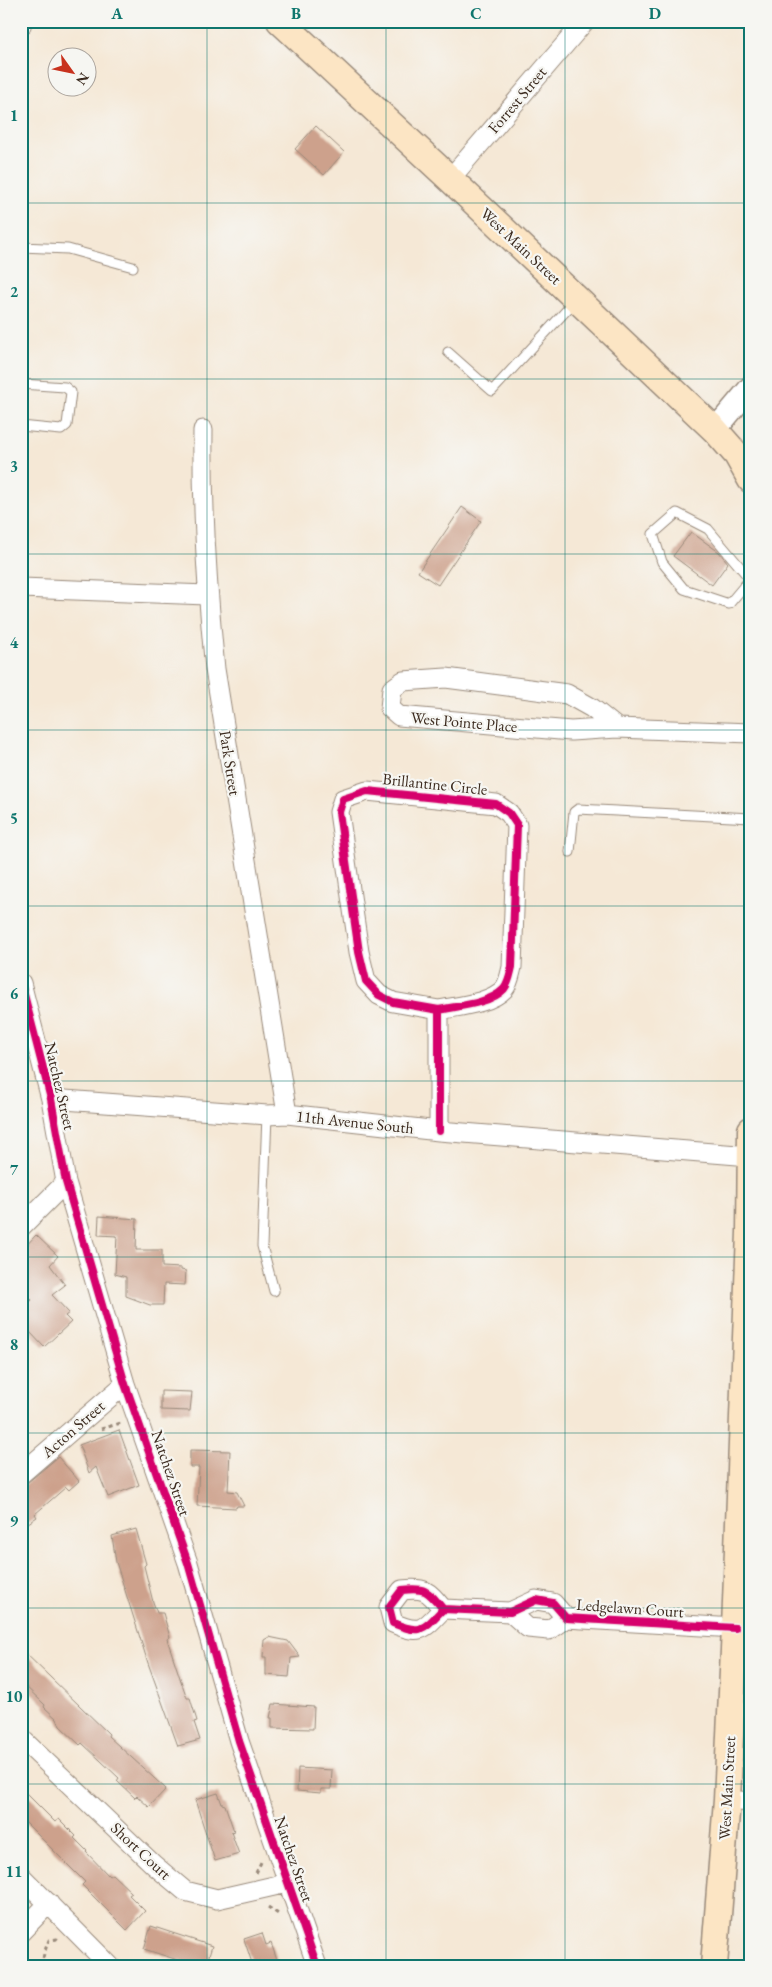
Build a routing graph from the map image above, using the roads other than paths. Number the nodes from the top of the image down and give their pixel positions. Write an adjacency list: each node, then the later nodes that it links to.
1 (22, 21): 4 (street)
2 (280, 21): 5 (main road, West Main Street)
3 (584, 21): 5 (street, Forrest Street)
4 (21, 26)
5 (450, 179): 8 (main road, West Main Street)
6 (21, 247): 7 (lane)
7 (133, 267)
8 (577, 299): 9 (lane); 14 (main road, West Main Street)
9 (448, 352)
10 (21, 384): 12 (lane)
11 (751, 387): 14 (street)
12 (21, 426)
13 (203, 430): 18 (street, Park Street)
14 (716, 430): 15 (main road, West Main Street)
15 (751, 480)
16 (750, 580): 16 (lane)
17 (21, 588): 18 (street)
18 (207, 595): 26 (street, Park Street)
19 (617, 728): 19 (street, West Pointe Place); 20 (street, West Pointe Place)
20 (751, 733)
21 (751, 818): 22 (lane)
22 (570, 852)
23 (21, 983): 25 (street, Natchez Street)
24 (438, 1010): 24 (street, Brillantine Circle); 29 (street)
25 (51, 1100): 27 (street, 11th Avenue South); 31 (street, Natchez Street)
26 (287, 1114): 27 (street, 11th Avenue South); 29 (street, 11th Avenue South)
27 (267, 1115): 34 (lane)
28 (751, 1130): 30 (main road, West Main Street)
29 (439, 1131): 30 (street, 11th Avenue South)
30 (750, 1156): 33 (main road, West Main Street)
31 (66, 1182): 32 (street); 35 (street, Natchez Street)
32 (21, 1227)
33 (751, 1232): 40 (main road, West Main Street)
34 (274, 1291)
35 (125, 1384): 36 (street, Acton Street); 44 (street, Natchez Street)
36 (23, 1470)
37 (443, 1609): 38 (street, Ledgelawn Court)
38 (510, 1612): 39 (street, Ledgelawn Court); 39 (street, Ledgelawn Court)
39 (566, 1618): 40 (street, Ledgelawn Court)
40 (735, 1628): 42 (main road, West Main Street)
41 (28, 1733): 44 (street, Short Court)
42 (739, 1801): 49 (main road, West Main Street)
43 (21, 1876): 45 (street)
44 (287, 1883): 48 (street, Natchez Street)
45 (49, 1904): 46 (street); 47 (street)
46 (21, 1932)
47 (110, 1966)
48 (317, 1966)
49 (714, 1966)

